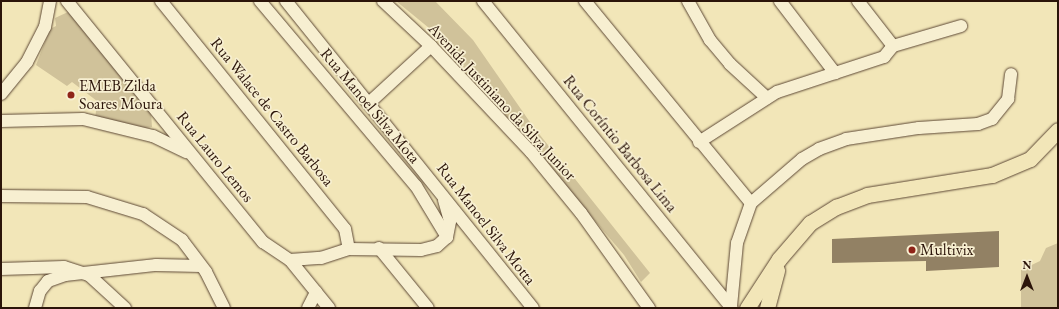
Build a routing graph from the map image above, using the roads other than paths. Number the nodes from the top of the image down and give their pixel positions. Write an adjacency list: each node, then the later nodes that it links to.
1 (161, 1): 31 (street, Rua Walace de Castro Barbosa)
2 (260, 1): 29 (street, Rua Manoel Silva Mota)
3 (286, 1): 19 (street, Rua Manoel Silva Motta)
4 (382, 1): 13 (street, Avenida Justiniano da Silva Junior)
5 (483, 1): 39 (street, Rua Coríntio Barbosa Lima)
6 (585, 1): 24 (street)
7 (688, 1): 18 (street)
8 (780, 1): 15 (street)
9 (858, 1): 14 (street)
10 (68, 2): 11 (street); 20 (street, Rua Lauro Lemos)
11 (49, 6): 17 (street)
12 (961, 26): 14 (street)
13 (431, 46): 19 (street); 46 (street, Avenida Justiniano da Silva Junior)
14 (893, 46): 15 (street)
15 (834, 74): 18 (street)
16 (1011, 74): 28 (street)
17 (1, 94)
18 (767, 98): 24 (street)
19 (370, 103): 26 (street, Rua Manoel Silva Motta)
20 (157, 112): 23 (street); 25 (street, Rua Lauro Lemos)
21 (1, 121): 23 (street)
22 (1058, 130): 32 (main road)
23 (139, 134): 25 (street)
24 (699, 142): 28 (street)
25 (193, 156): 33 (street, Rua Lauro Lemos)
26 (442, 193): 29 (street); 45 (street, Rua Manoel Silva Motta)
27 (1, 196): 34 (street)
28 (751, 203): 39 (street)
29 (447, 237): 30 (street)
30 (379, 248): 31 (street); 44 (street)
31 (349, 249): 33 (street)
32 (779, 259): 47 (main road); 48 (main road)
33 (290, 260): 37 (street, Rua Lauro Lemos)
34 (201, 266): 36 (street); 41 (street)
35 (1, 269): 36 (street)
36 (89, 275): 38 (street); 40 (street)
37 (316, 292): 42 (street); 43 (street, Rua Lauro Lemos)
38 (117, 306)
39 (731, 307)
40 (35, 308)
41 (224, 308)
42 (308, 308)
43 (329, 308)
44 (428, 308)
45 (533, 308)
46 (649, 308)
47 (747, 308)
48 (767, 308)

